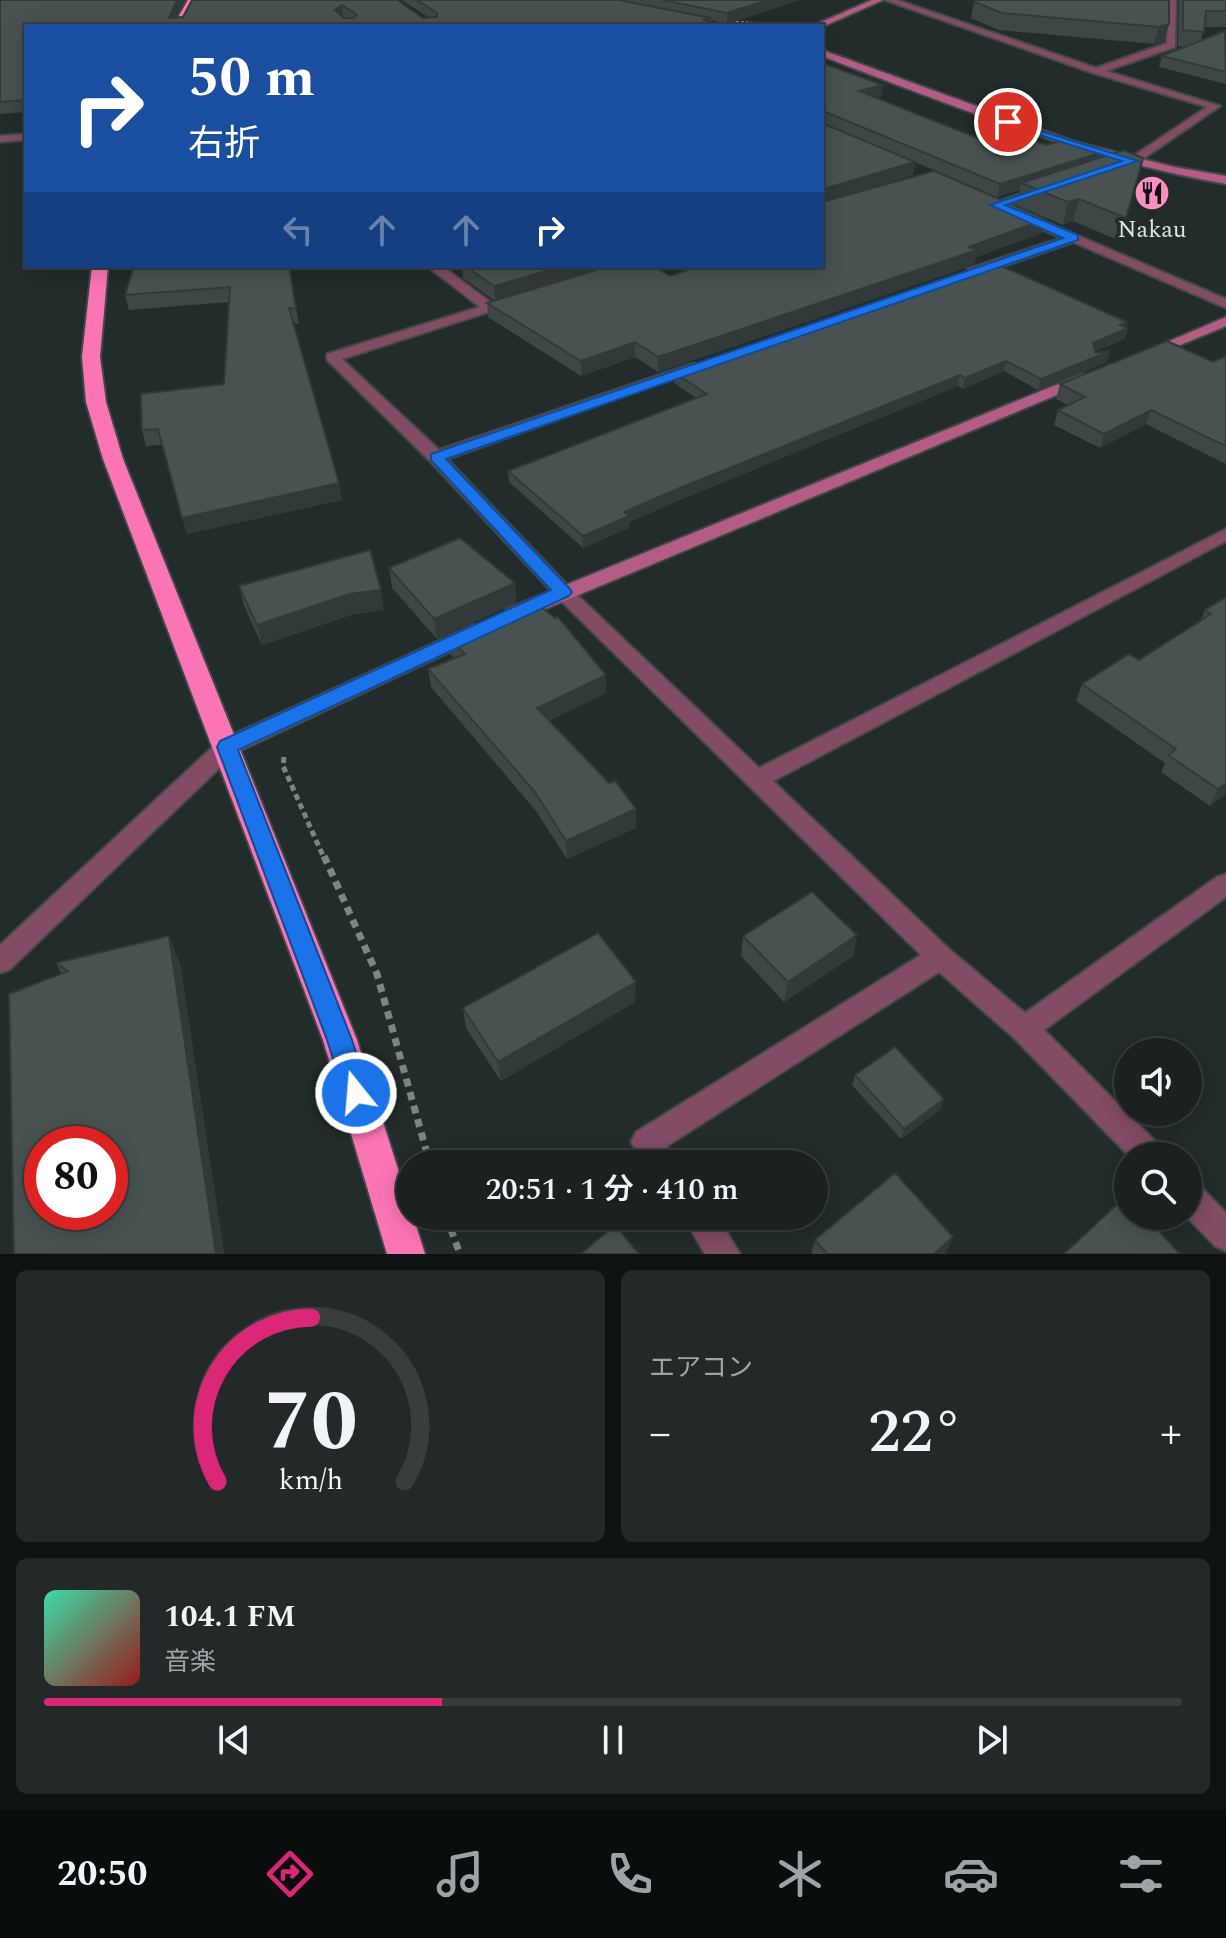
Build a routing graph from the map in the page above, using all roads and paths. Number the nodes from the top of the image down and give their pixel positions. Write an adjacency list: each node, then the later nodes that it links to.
1 (193, 0): 6 (highway)
2 (879, 0): 8 (street)
3 (889, 0): 10 (street)
4 (1172, 0): 10 (street)
5 (723, 20): 7 (path)
6 (179, 24)
7 (743, 24)
8 (821, 24)
9 (824, 54): 13 (street)
10 (1096, 71): 13 (street)
11 (24, 137): 12 (lane)
12 (0, 139)
13 (1133, 161): 14 (street); 15 (street)
14 (1105, 170)
15 (1226, 180)
16 (1050, 187): 17 (street)
17 (1073, 238): 20 (street); 22 (street)
18 (100, 268): 31 (highway)
19 (437, 268): 23 (street)
20 (955, 279)
21 (521, 300): 23 (street)
22 (1226, 304)
23 (491, 309): 28 (street)
24 (1226, 321): 26 (street)
25 (718, 360): 28 (street)
26 (1123, 363)
27 (1093, 375): 30 (street)
28 (436, 457): 30 (street)
29 (1226, 534): 33 (street)
30 (563, 592): 31 (street); 33 (street)
31 (227, 747): 36 (street); 45 (highway)
32 (285, 747): 39 (path)
33 (756, 780): 35 (street)
34 (1226, 884): 37 (street)
35 (940, 957): 37 (street); 40 (street)
36 (0, 962)
37 (1024, 1029): 38 (street)
38 (1135, 1142)
39 (426, 1150)
40 (652, 1150)
41 (1202, 1210): 44 (street)
42 (451, 1230): 46 (path)
43 (708, 1230): 47 (street)
44 (1226, 1235)
45 (406, 1254)
46 (460, 1254)
47 (724, 1254)

